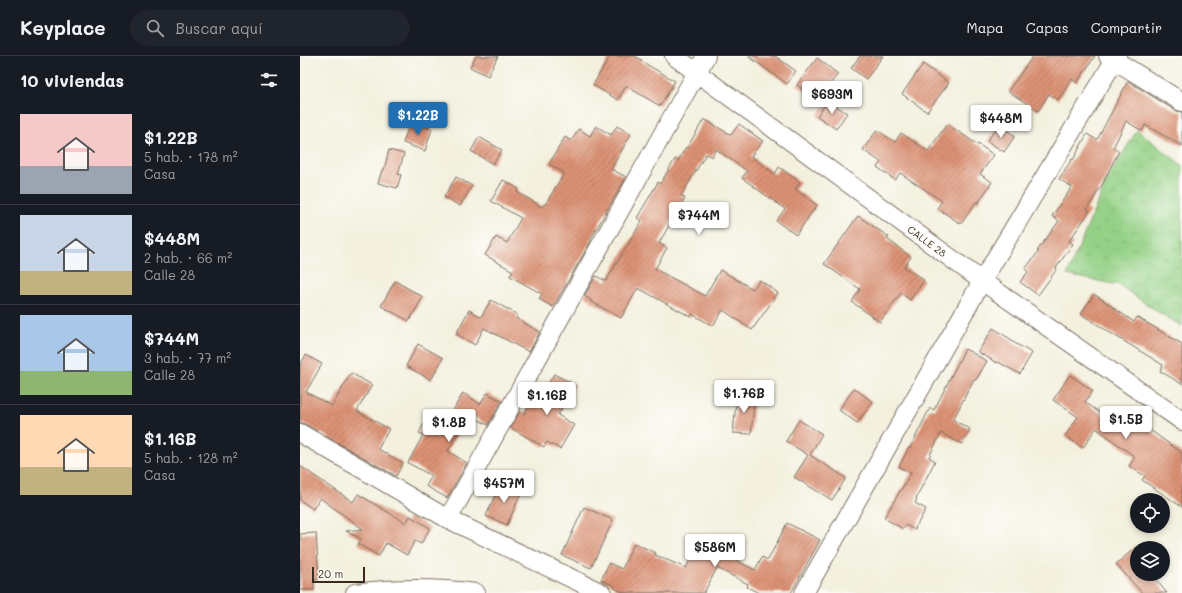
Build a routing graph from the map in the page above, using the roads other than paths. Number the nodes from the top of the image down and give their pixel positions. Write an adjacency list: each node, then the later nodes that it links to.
1 (674, 56): 4 (street, CALLE 28)
2 (706, 56): 4 (street)
3 (1113, 57): 5 (street); 6 (street)
4 (697, 73): 6 (street, CALLE 28); 9 (street)
5 (1182, 102)
6 (982, 281): 7 (street, CALLE 28); 13 (street)
7 (1182, 421)
8 (300, 433): 9 (street)
9 (448, 519): 12 (street)
10 (355, 593): 11 (street)
11 (476, 593)
12 (602, 593)
13 (804, 593)

